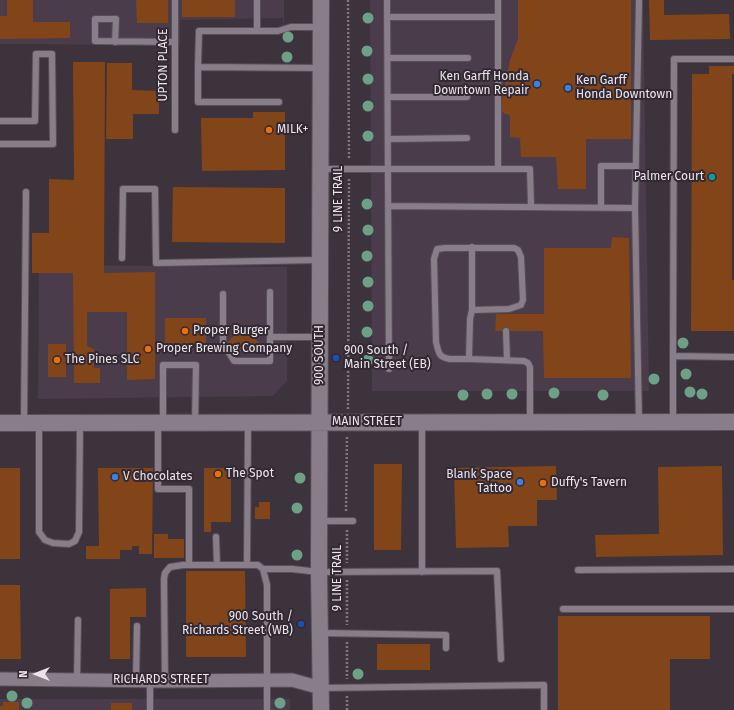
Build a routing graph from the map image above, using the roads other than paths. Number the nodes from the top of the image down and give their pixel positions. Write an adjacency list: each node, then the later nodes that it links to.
1 (175, 0): 12 (lane, UPTON PLACE)
2 (257, 0): 10 (lane)
3 (321, 0): 9 (street, 900 SOUTH)
4 (387, 0): 7 (lane)
5 (498, 0): 8 (lane)
6 (639, 0): 26 (lane)
7 (387, 17): 8 (lane); 13 (lane)
8 (498, 17): 28 (lane)
9 (321, 27): 10 (lane); 17 (street, 900 SOUTH)
10 (257, 31): 16 (lane)
11 (115, 42): 11 (lane); 12 (lane)
12 (175, 42): 22 (lane, UPTON PLACE)
13 (388, 58): 14 (lane); 19 (lane)
14 (468, 58)
15 (734, 59): 44 (lane)
16 (198, 67): 17 (lane); 20 (lane)
17 (321, 68): 29 (street, 900 SOUTH)
18 (467, 96): 19 (lane)
19 (388, 97): 24 (lane)
20 (279, 102)
21 (0, 121): 25 (lane)
22 (175, 130)
23 (467, 138): 24 (lane)
24 (389, 139): 27 (lane)
25 (0, 144)
26 (635, 166): 33 (lane); 34 (lane)
27 (389, 169): 28 (lane); 29 (lane); 31 (lane)
28 (498, 169): 32 (lane)
29 (321, 170): 37 (street, 900 SOUTH)
30 (26, 192): 49 (lane)
31 (389, 206): 32 (lane); 48 (lane)
32 (531, 207): 33 (lane)
33 (602, 207): 34 (lane)
34 (636, 208): 56 (lane)
35 (472, 248): 40 (lane); 40 (lane); 46 (lane)
36 (122, 258): 37 (lane)
37 (320, 260): 43 (street, 900 SOUTH)
38 (270, 292): 42 (lane)
39 (223, 294): 42 (lane)
40 (472, 310): 46 (lane)
41 (506, 331): 47 (lane)
42 (270, 337): 43 (lane)
43 (320, 337): 53 (street, 900 SOUTH)
44 (674, 356): 45 (lane); 57 (lane)
45 (734, 357)
46 (469, 359): 47 (lane)
47 (507, 360): 55 (lane)
48 (389, 369)
49 (32, 422): 50 (street, MAIN STREET); 50 (lane); 59 (street, MAIN STREET)
50 (80, 422): 51 (street, MAIN STREET)
51 (160, 422): 60 (street, MAIN STREET); 60 (lane); 64 (lane)
52 (248, 422): 53 (street, MAIN STREET); 60 (street, MAIN STREET); 66 (lane)
53 (320, 422): 54 (street, MAIN STREET); 61 (street, 900 SOUTH)
54 (422, 422): 55 (street, MAIN STREET); 71 (lane)
55 (530, 422): 56 (street, MAIN STREET)
56 (639, 422): 57 (street, MAIN STREET)
57 (673, 422): 58 (street, MAIN STREET)
58 (734, 422)
59 (0, 423)
60 (195, 423)
61 (320, 521): 62 (lane); 70 (street, 900 SOUTH)
62 (350, 521)
63 (216, 537): 65 (lane)
64 (189, 565): 65 (lane); 83 (lane)
65 (217, 565): 66 (lane)
66 (247, 565): 67 (lane)
67 (263, 569): 70 (lane); 84 (lane)
68 (734, 569): 69 (lane)
69 (578, 570)
70 (320, 572): 71 (lane); 76 (street, 900 SOUTH)
71 (422, 572): 78 (lane)
72 (563, 609): 73 (lane)
73 (734, 609)
74 (78, 620): 80 (lane)
75 (137, 626): 81 (lane)
76 (320, 633): 77 (lane); 85 (street, 900 SOUTH)
77 (446, 648)
78 (501, 659)
79 (0, 679): 80 (street, RICHARDS STREET)
80 (77, 680): 81 (street, RICHARDS STREET)
81 (136, 680): 82 (street, RICHARDS STREET)
82 (150, 680): 83 (street, RICHARDS STREET); 86 (lane)
83 (165, 681): 84 (street, RICHARDS STREET)
84 (267, 681): 85 (street, RICHARDS STREET); 87 (lane)
85 (321, 688): 88 (street, 900 SOUTH); 89 (lane)
86 (150, 710)
87 (267, 710)
88 (321, 710)
89 (544, 710)

